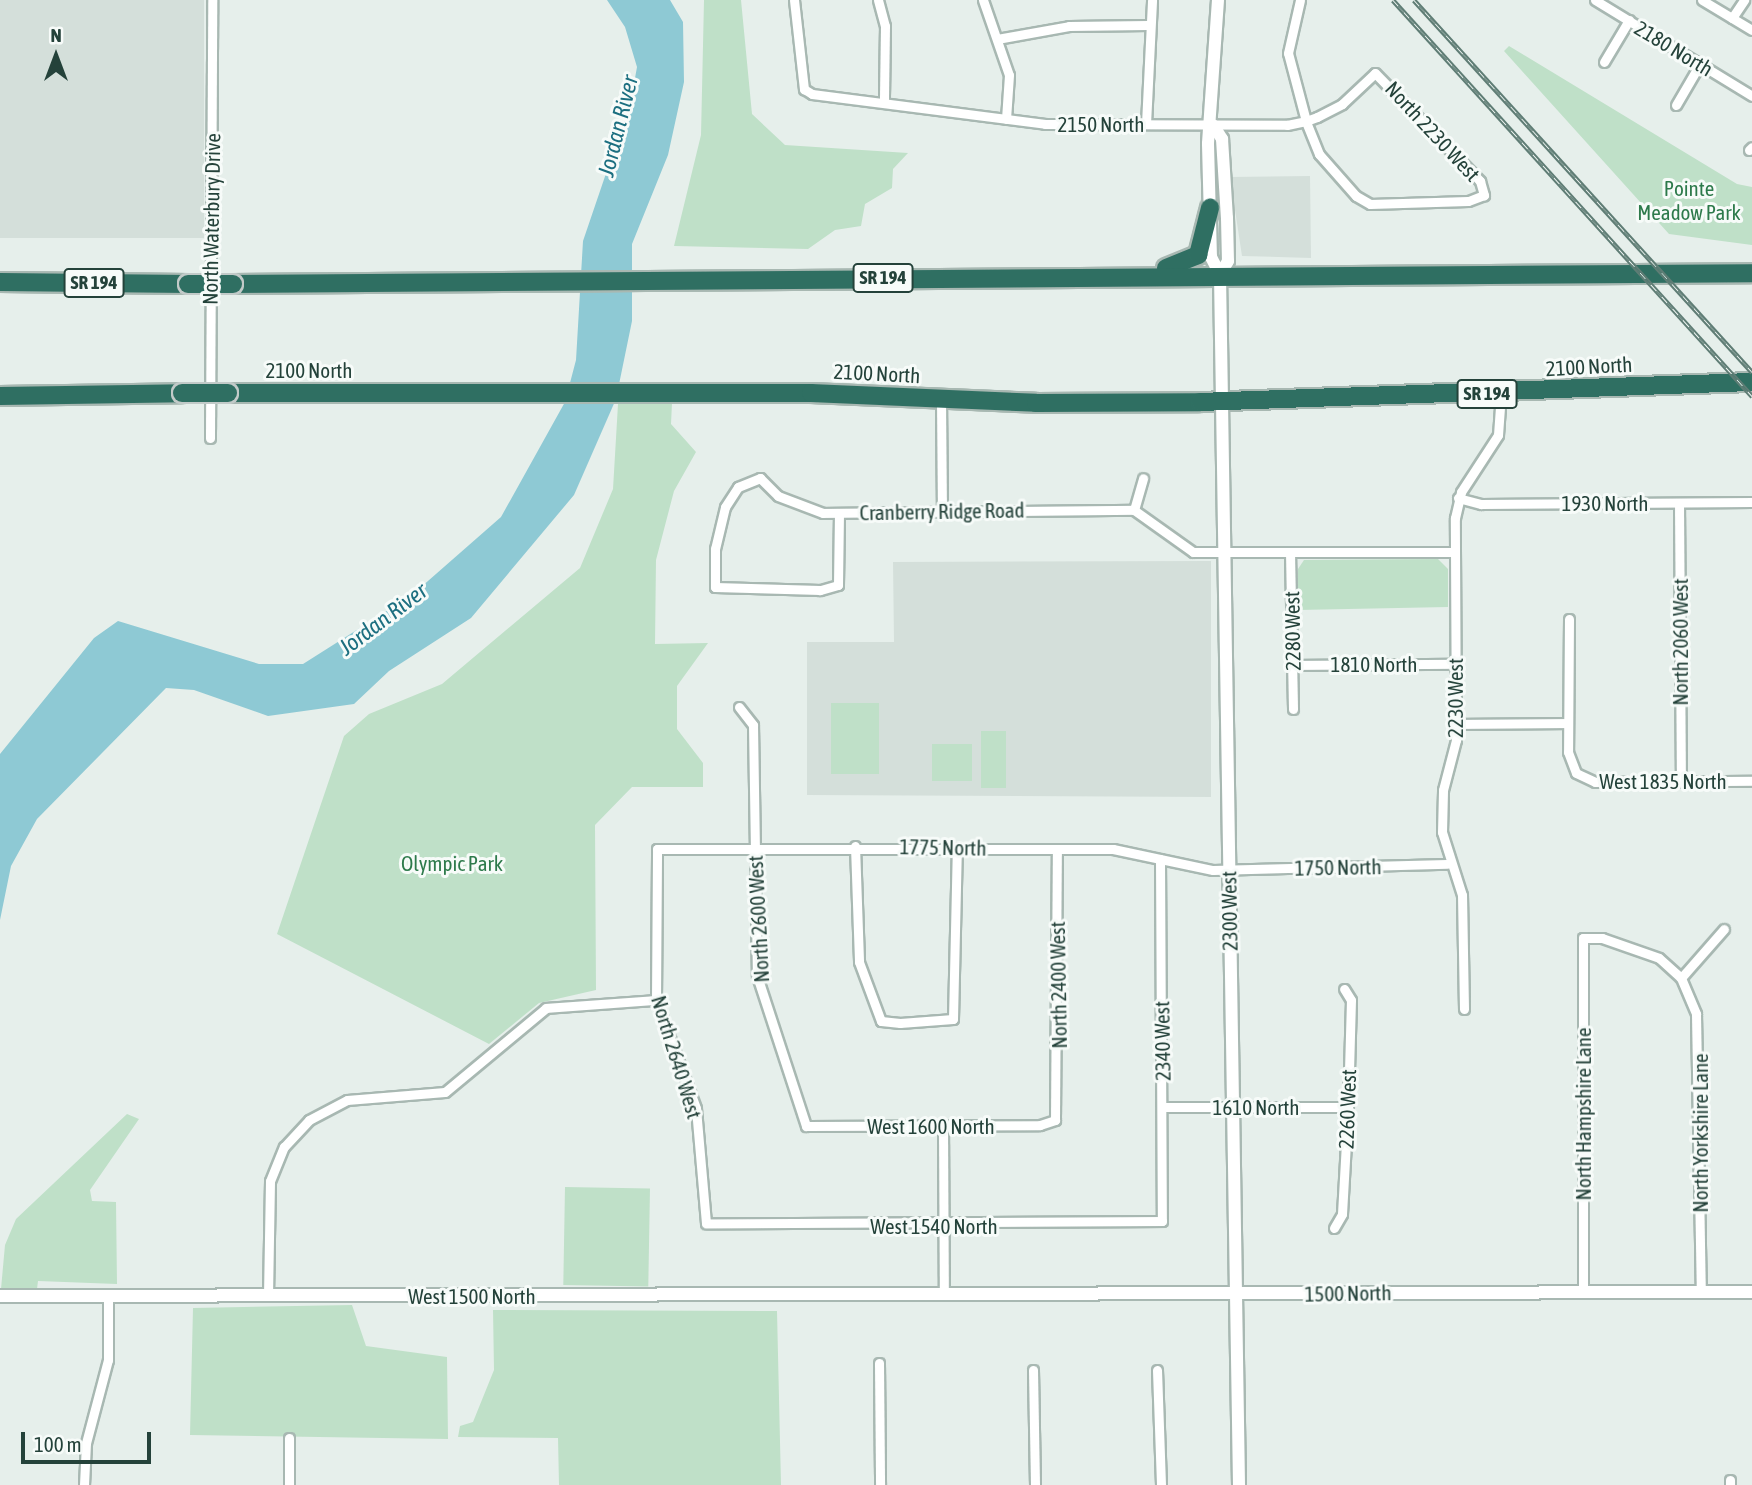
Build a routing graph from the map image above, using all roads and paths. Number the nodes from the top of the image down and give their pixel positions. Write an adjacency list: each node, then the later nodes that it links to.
1 (212, 0): 36 (street, North Waterbury Drive)
2 (794, 0): 20 (street, 2150 North)
3 (878, 0): 20 (street)
4 (983, 0): 15 (street)
5 (1152, 0): 13 (street)
6 (1219, 0): 25 (street)
7 (1300, 0): 23 (street)
8 (1595, 0): 12 (street, 2180 North)
9 (1702, 0): 11 (street)
10 (1744, 0): 11 (street)
11 (1732, 18): 14 (street)
12 (1629, 20): 16 (street); 17 (street, 2180 North)
13 (1148, 25): 15 (street); 24 (street)
14 (1752, 30)
15 (997, 39): 22 (street)
16 (1604, 62)
17 (1700, 64): 19 (street, 2180 North); 21 (street)
18 (1375, 72): 23 (street, 2150 North); 23 (street, North 2230 West)
19 (1752, 96)
20 (884, 99): 22 (street, 2150 North)
21 (1676, 106)
22 (1006, 118): 24 (street, 2150 North)
23 (1306, 121): 25 (street, 2150 North)
24 (1146, 124): 25 (street, 2150 North)
25 (1213, 125): 26 (street); 28 (street)
26 (1210, 208): 28 (street); 29 (highway)
27 (1752, 273): 28 (highway, SR 194)
28 (1220, 275): 29 (highway, SR 194); 35 (street, 2300 West)
29 (1091, 276): 30 (highway, SR 194, bridge)
30 (0, 282)
31 (1752, 382): 32 (highway, 2100 North / SR 194)
32 (1501, 393): 35 (highway, 2100 North / SR 194); 38 (street, 2230 West)
33 (0, 396): 34 (highway, 2100 North / SR 194, bridge)
34 (941, 399): 35 (highway, 2100 North / SR 194); 42 (street)
35 (1223, 402): 44 (street, 2300 West)
36 (211, 438)
37 (1143, 478): 41 (street)
38 (1458, 498): 40 (street, 1930 North); 46 (street, 2230 West)
39 (1752, 502): 40 (street, 1930 North)
40 (1679, 503): 54 (street, North 2060 West)
41 (1134, 510): 42 (street, Cranberry Ridge Road); 44 (street)
42 (942, 511): 43 (street, Cranberry Ridge Road)
43 (839, 513): 43 (street, Cranberry Ridge Road)
44 (1223, 552): 45 (street); 63 (street, 2300 West)
45 (1290, 552): 46 (street); 49 (street, 2280 West)
46 (1454, 552): 48 (street, 2230 West)
47 (1569, 619): 52 (street)
48 (1455, 664): 49 (street, 1810 North); 53 (street, 2230 West)
49 (1293, 665): 51 (street, 2280 West)
50 (739, 706): 56 (street, North 2600 West)
51 (1293, 709)
52 (1568, 723): 53 (street); 54 (street, West 1835 North)
53 (1456, 724): 62 (street, 2230 West)
54 (1681, 781): 55 (street, West 1835 North)
55 (1752, 781)
56 (754, 845): 57 (street, 1775 North); 59 (street, 1775 North); 74 (street, North 2600 West)
57 (855, 846): 58 (street, 1775 North); 58 (street)
58 (957, 848): 60 (street, 1775 North)
59 (657, 849): 67 (street, North 2640 West)
60 (1057, 849): 61 (street, 1775 North); 72 (street, North 2400 West)
61 (1160, 859): 63 (street, 1775 North); 70 (street, 2340 West)
62 (1447, 864): 63 (street, 1750 North); 68 (street, 2230 West)
63 (1228, 870): 69 (street, 2300 West)
64 (1724, 929): 65 (street)
65 (1681, 978): 79 (street, North Hampshire Lane); 80 (street, North Yorkshire Lane)
66 (1344, 989): 71 (street, 2260 West)
67 (656, 1000): 76 (street, North 2640 West); 86 (street)
68 (1464, 1009)
69 (1234, 1106): 70 (street, 1610 North); 71 (street, 1610 North); 83 (street, 2300 West)
70 (1163, 1107): 75 (street, 2340 West)
71 (1348, 1107): 78 (street, 2260 West)
72 (1055, 1120): 73 (street, West 1600 North)
73 (943, 1125): 74 (street, West 1600 North); 77 (street)
74 (806, 1126)
75 (1162, 1221): 77 (street, West 1540 North)
76 (706, 1223): 77 (street, West 1540 North)
77 (944, 1226): 82 (street)
78 (1334, 1228)
79 (1583, 1291): 80 (street, 1500 North); 83 (street, 1500 North)
80 (1701, 1291): 81 (street, 1500 North)
81 (1752, 1292)
82 (944, 1293): 83 (street, 1500 North); 86 (street, West 1500 North)
83 (1236, 1293): 96 (street, 2300 West)
84 (0, 1296): 85 (street, West 1500 North)
85 (108, 1296): 86 (street, West 1500 North); 91 (street)
86 (268, 1296)
87 (878, 1363): 93 (street)
88 (1033, 1370): 94 (street)
89 (1157, 1370): 95 (street)
90 (289, 1438): 92 (street)
91 (84, 1485)
92 (289, 1485)
93 (880, 1485)
94 (1035, 1485)
95 (1161, 1485)
96 (1239, 1485)

